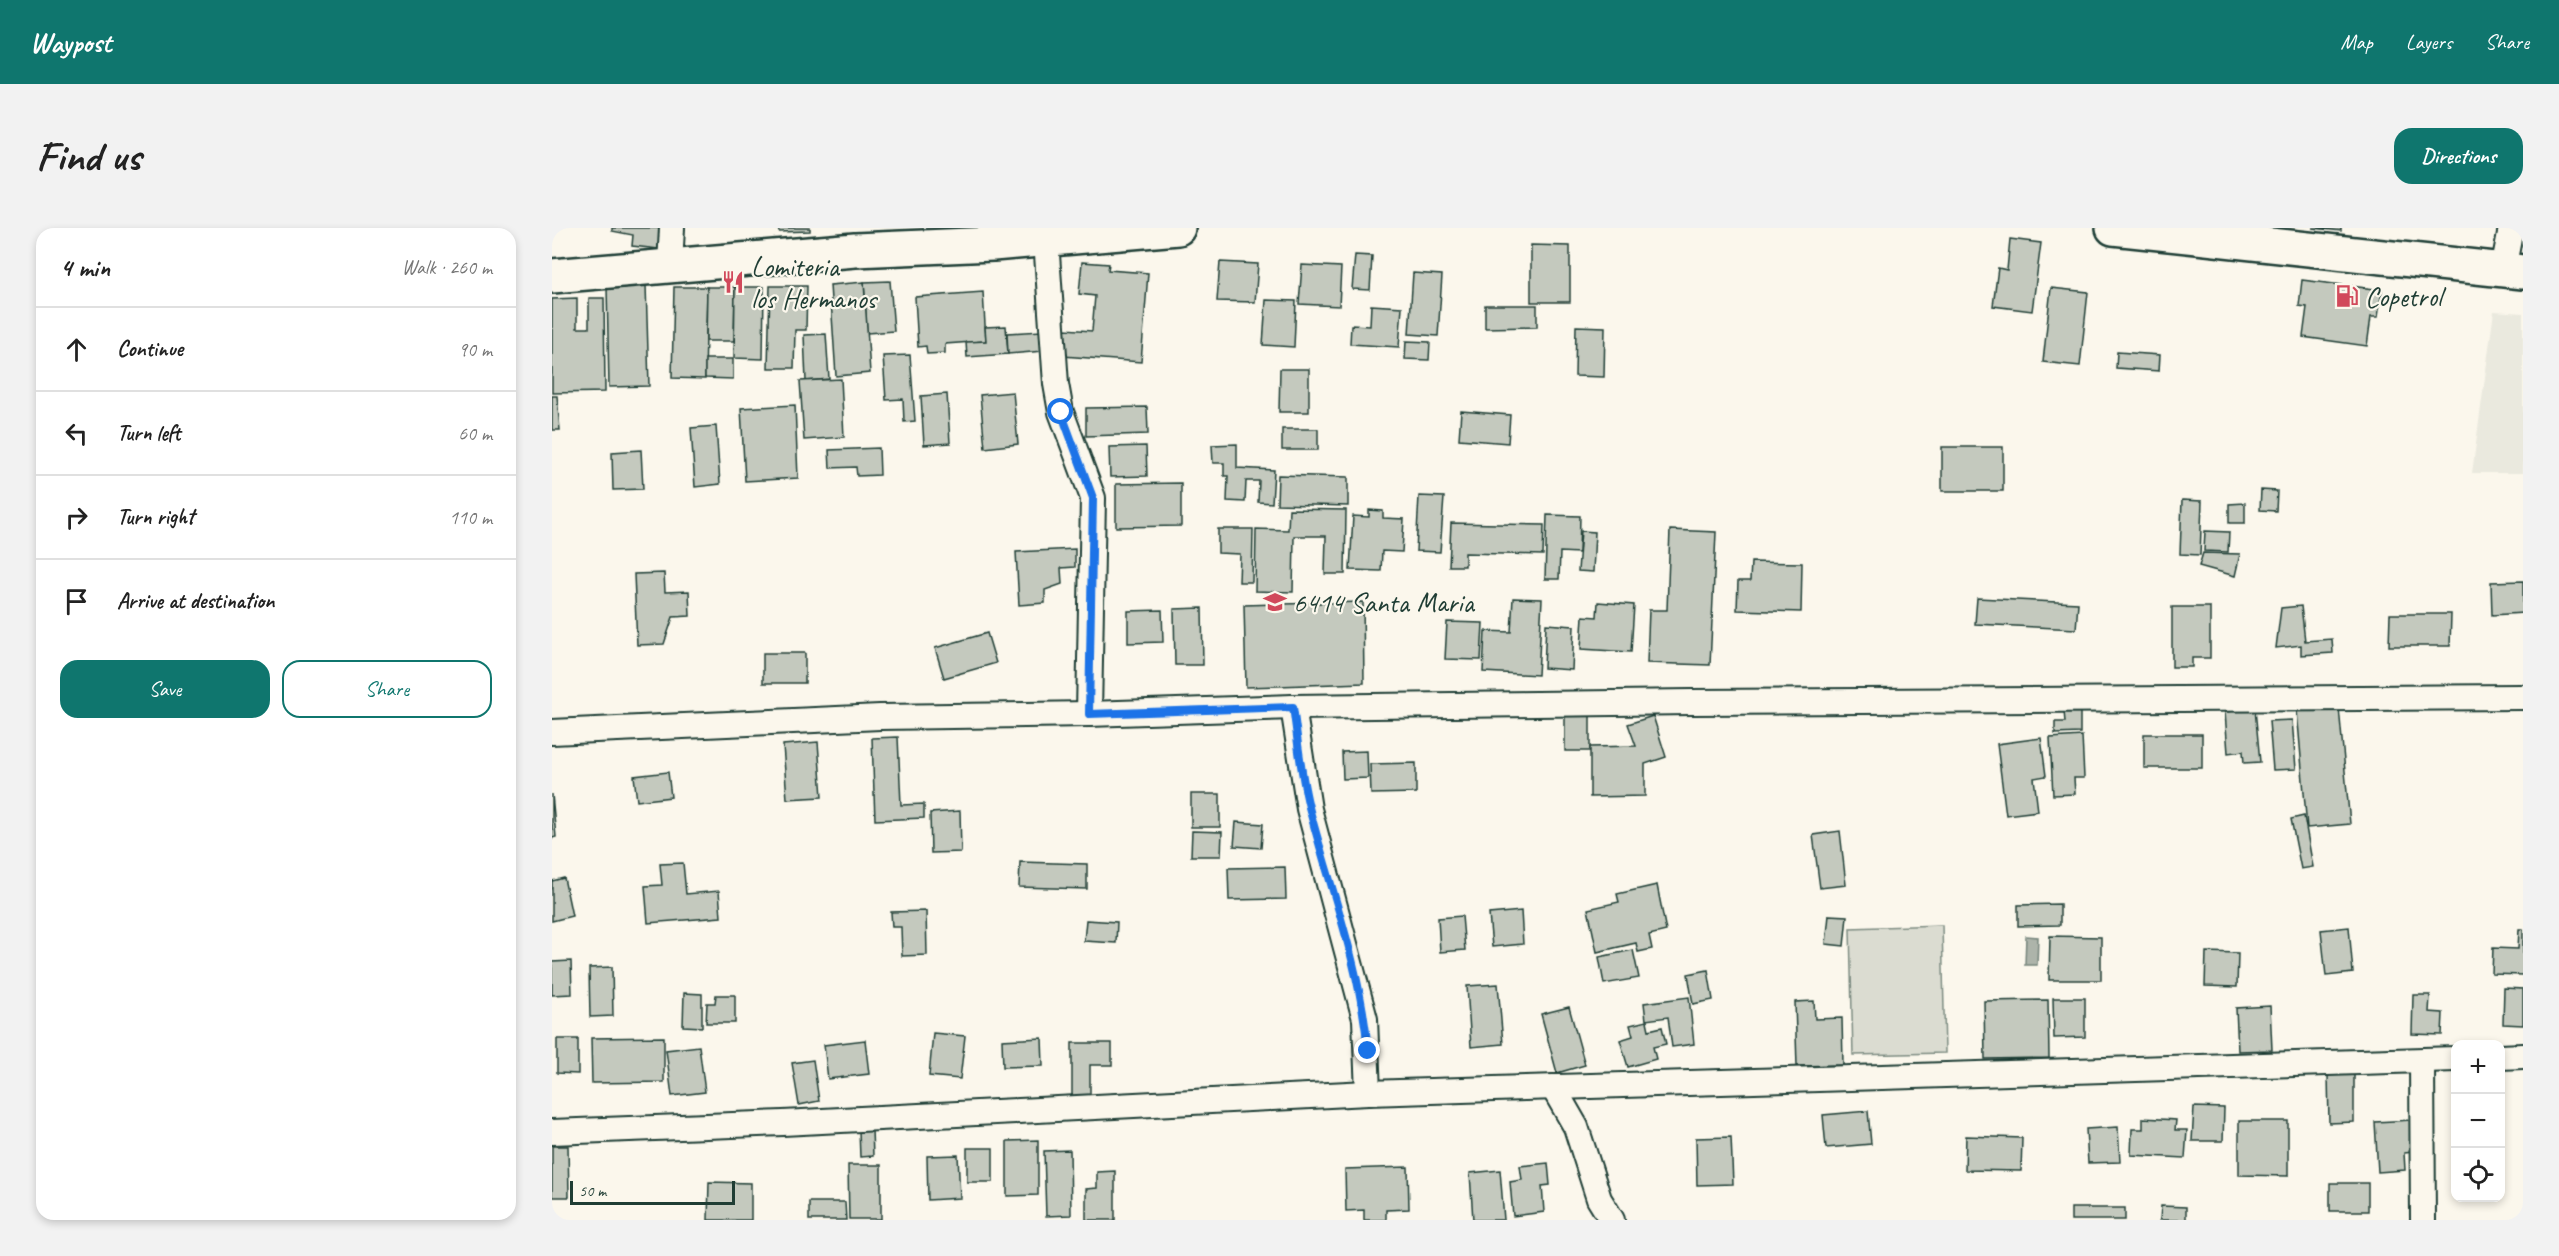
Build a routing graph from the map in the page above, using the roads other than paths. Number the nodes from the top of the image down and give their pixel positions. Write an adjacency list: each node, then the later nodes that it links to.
1 (672, 228): 7 (street)
2 (1178, 228): 6 (main road)
3 (2113, 228): 5 (main road)
4 (2511, 228): 8 (street)
5 (2194, 233): 8 (main road)
6 (1046, 240): 7 (main road); 12 (street)
7 (670, 265): 9 (main road)
8 (2513, 271)
9 (552, 276)
10 (2523, 697): 11 (street)
11 (1293, 707): 12 (street); 19 (street)
12 (1089, 714): 13 (street)
13 (552, 732)
14 (2523, 1056): 15 (street)
15 (2505, 1057)
16 (2451, 1059): 17 (street)
17 (2422, 1061): 18 (street); 22 (street)
18 (1553, 1087): 19 (street); 21 (street)
19 (1368, 1093): 20 (street)
20 (552, 1132)
21 (1612, 1220)
22 (2422, 1220)

